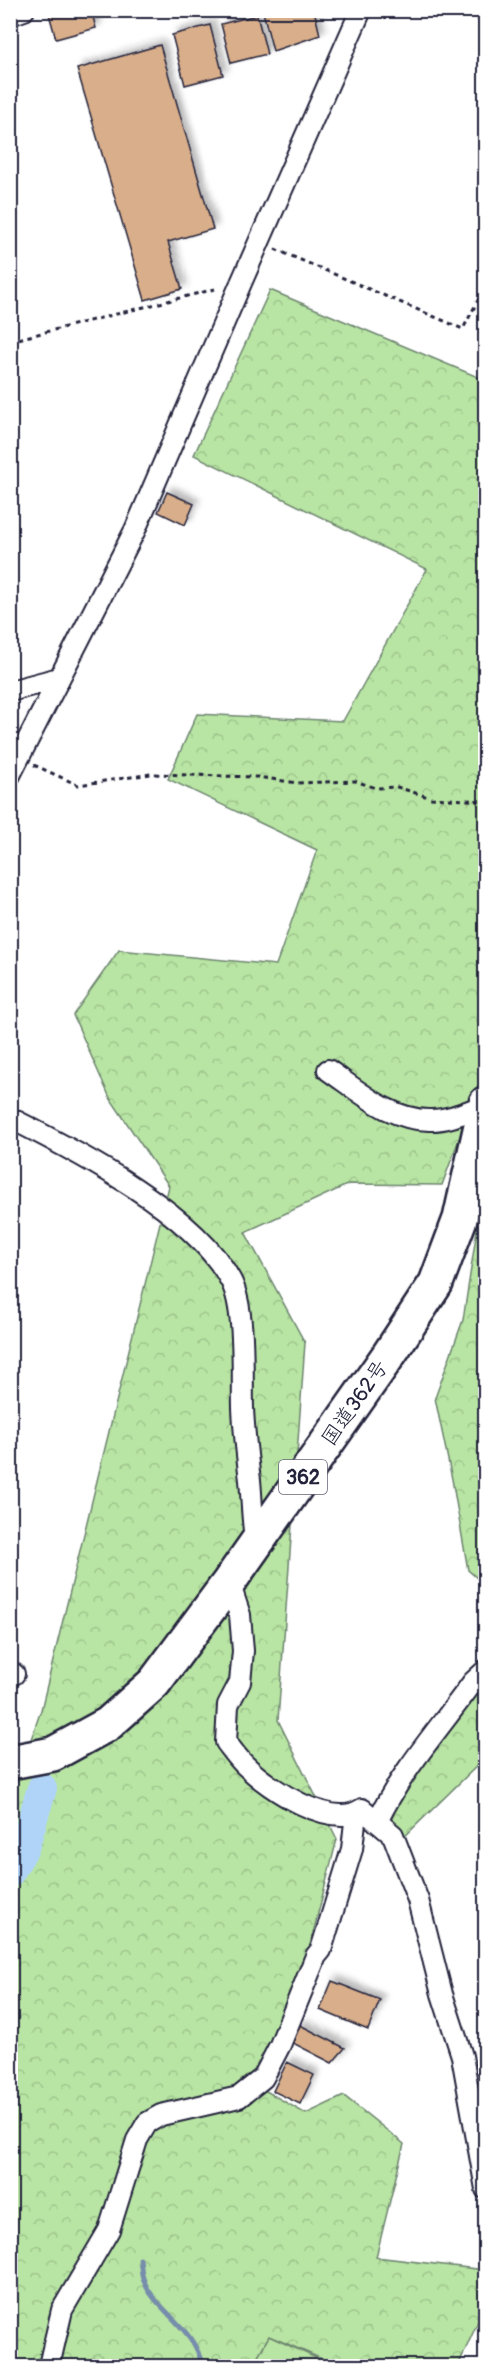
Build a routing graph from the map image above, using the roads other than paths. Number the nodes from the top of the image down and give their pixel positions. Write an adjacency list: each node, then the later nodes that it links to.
1 (24, 10): 3 (street)
2 (361, 10): 4 (street)
3 (10, 15)
4 (59, 678): 5 (street); 6 (street)
5 (10, 691)
6 (15, 766)
7 (328, 1071): 8 (street)
8 (485, 1104): 10 (highway, 国道362号 / 362)
9 (10, 1118): 10 (street)
10 (256, 1544): 11 (highway, 国道362号 / 362)
11 (229, 1582): 13 (highway, 国道362号 / 362); 14 (street)
12 (486, 1670): 15 (street)
13 (10, 1762)
14 (356, 1813): 15 (street); 17 (street)
15 (377, 1822): 16 (street)
16 (486, 2189)
17 (49, 2367)

